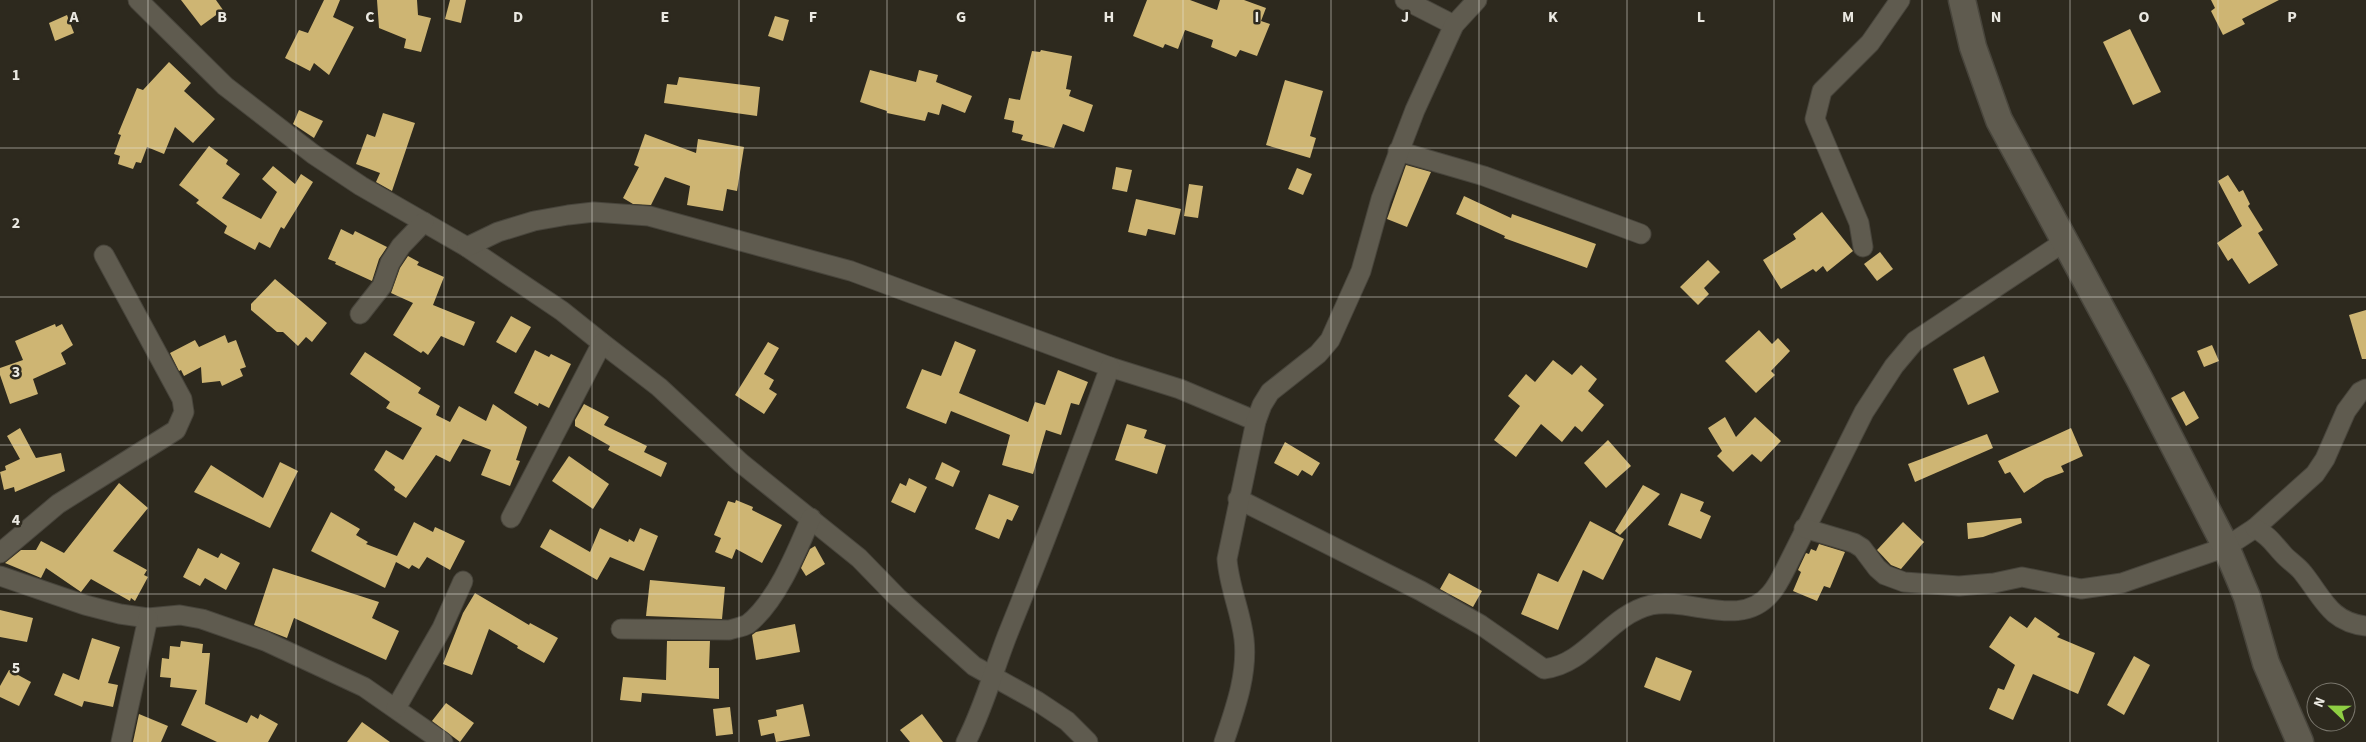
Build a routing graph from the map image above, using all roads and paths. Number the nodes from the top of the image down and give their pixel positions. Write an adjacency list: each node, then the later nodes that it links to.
1 (138, 0): 8 (street)
2 (1405, 0): 6 (street)
3 (1477, 0): 6 (street)
4 (1900, 0): 12 (street)
5 (1962, 0): 10 (street)
6 (1454, 25): 7 (street)
7 (1398, 151): 9 (street); 18 (street)
8 (424, 222): 11 (street); 14 (street)
9 (1641, 234)
10 (2064, 242): 22 (street); 24 (street)
11 (467, 247): 15 (street); 16 (street)
12 (1863, 247)
13 (104, 255): 25 (street)
14 (360, 314)
15 (602, 343): 20 (street); 21 (street)
16 (1110, 367): 18 (street); 31 (street)
17 (2366, 390): 23 (street)
18 (1256, 421): 19 (street)
19 (1238, 499): 22 (street); 37 (street)
20 (511, 518)
21 (812, 518): 30 (street); 31 (street)
22 (1804, 528): 24 (street)
23 (2255, 528): 24 (street); 29 (street)
24 (2226, 547): 38 (street)
25 (0, 553)
26 (0, 576): 28 (street)
27 (463, 581): 32 (street)
28 (148, 618): 32 (street); 33 (street)
29 (2366, 626)
30 (621, 628)
31 (993, 678): 35 (street); 36 (street)
32 (396, 708): 34 (street)
33 (121, 742)
34 (443, 742)
35 (966, 742)
36 (1088, 742)
37 (1224, 742)
38 (2300, 742)

